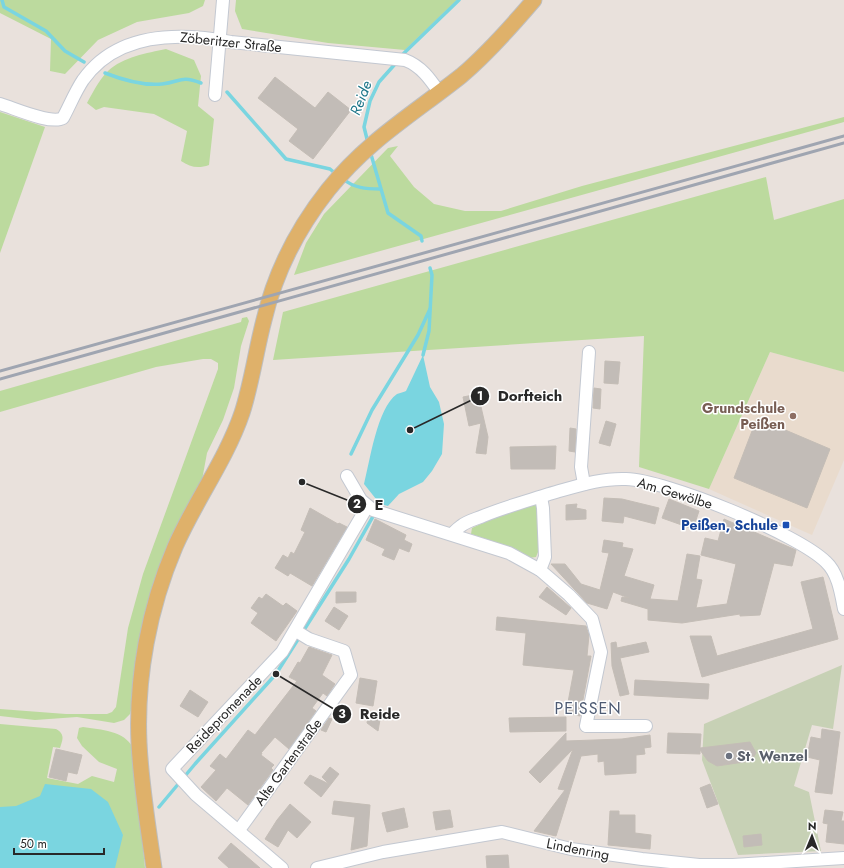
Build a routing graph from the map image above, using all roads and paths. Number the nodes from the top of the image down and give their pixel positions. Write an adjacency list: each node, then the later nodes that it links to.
1 (223, 0): 3 (street)
2 (534, 0): 4 (main road)
3 (220, 40): 4 (street, Zöberitzer Straße); 5 (street); 6 (street, Zöberitzer Straße)
4 (439, 92): 20 (main road)
5 (215, 95)
6 (0, 104)
7 (589, 352): 9 (street)
8 (347, 476): 11 (street)
9 (584, 484): 10 (street, Am Gewölbe); 14 (street, Am Gewölbe)
10 (541, 497): 12 (street, Am Gewölbe); 13 (street)
11 (373, 510): 12 (street); 16 (street, Reidepromenade)
12 (452, 534): 13 (street)
13 (540, 570): 17 (street)
14 (841, 579): 15 (street, Am Gewölbe)
15 (844, 609)
16 (302, 635): 18 (street, Alte Gartenstraße); 18 (street, Reidepromenade)
17 (646, 726)
18 (239, 830): 21 (street)
19 (844, 858): 22 (street, Lindenring)
20 (154, 868)
21 (282, 868)
22 (317, 868)

